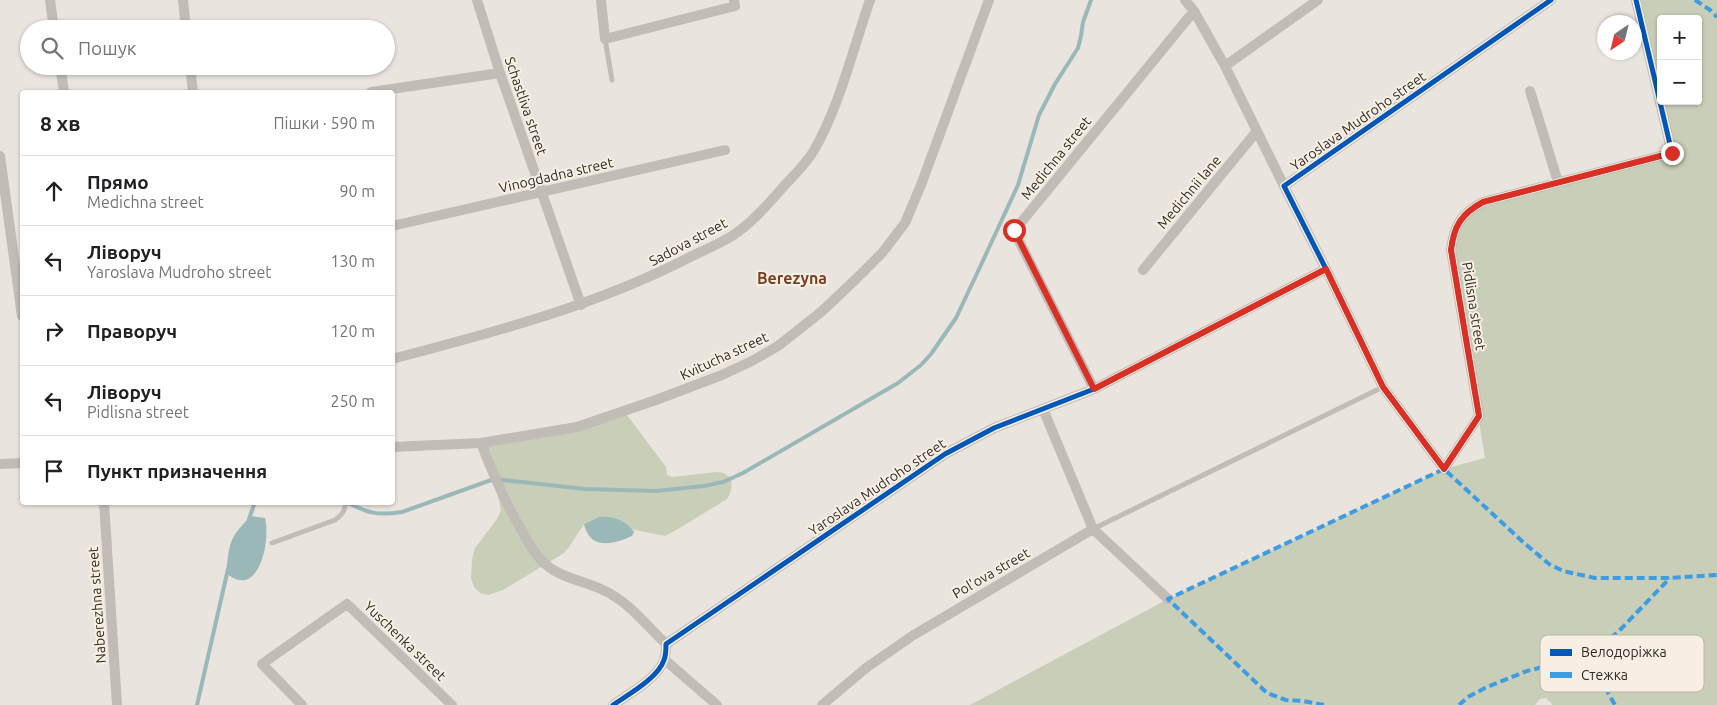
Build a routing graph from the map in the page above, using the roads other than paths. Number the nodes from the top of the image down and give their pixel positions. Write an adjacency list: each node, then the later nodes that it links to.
1 (50, 0): 13 (street)
2 (183, 0): 14 (street)
3 (477, 0): 17 (street, Schastliva street)
4 (601, 0): 15 (street)
5 (734, 0): 15 (street)
6 (870, 0): 35 (street, Sadova street)
7 (990, 0): 40 (street, Kvitucha street)
8 (1185, 0): 12 (street)
9 (1318, 0): 16 (street)
10 (1551, 0): 29 (street, Yaroslava Mudroho street)
11 (1636, 0): 28 (street, Pidlisna street)
12 (1194, 11): 16 (street); 38 (street, Medichna street)
13 (53, 20)
14 (185, 20)
15 (605, 39): 20 (lane)
16 (1225, 66): 25 (street)
17 (500, 73): 23 (street); 30 (street, Schastliva street)
18 (61, 75): 21 (street)
19 (191, 75): 22 (street)
20 (612, 80)
21 (64, 90)
22 (193, 90)
23 (385, 90)
24 (1530, 91): 28 (street)
25 (1257, 131): 29 (street); 33 (street, Medichnii lane)
26 (725, 150): 30 (street, Vinogdadna street)
27 (0, 156): 34 (street)
28 (1558, 182): 37 (street, Pidlisna street)
29 (1284, 186): 32 (street, Yaroslava Mudroho street)
30 (542, 193): 31 (street, Vinogdadna street); 35 (street, Schastliva street)
31 (395, 225)
32 (1326, 269): 37 (street); 38 (street, Yaroslava Mudroho street)
33 (1143, 270)
34 (20, 298)
35 (581, 305): 36 (street, Sadova street)
36 (395, 357)
37 (1383, 387): 46 (lane)
38 (1094, 389): 39 (street, Yaroslava Mudroho street)
39 (1043, 409): 46 (street); 49 (street, Yaroslava Mudroho street)
40 (481, 443): 41 (street, Kvitucha street); 49 (street)
41 (395, 447)
42 (20, 463): 43 (street)
43 (0, 464)
44 (104, 505): 51 (street, Naberezhna street)
45 (346, 505): 47 (lane)
46 (1093, 529): 48 (street); 56 (street, Pol'ova street)
47 (272, 542)
48 (1168, 599)
49 (666, 644): 50 (street)
50 (665, 660): 54 (street); 55 (street)
51 (117, 705)
52 (302, 705): 53 (street, Yuschenka street)
53 (452, 705)
54 (614, 705)
55 (717, 705)
56 (822, 705)

